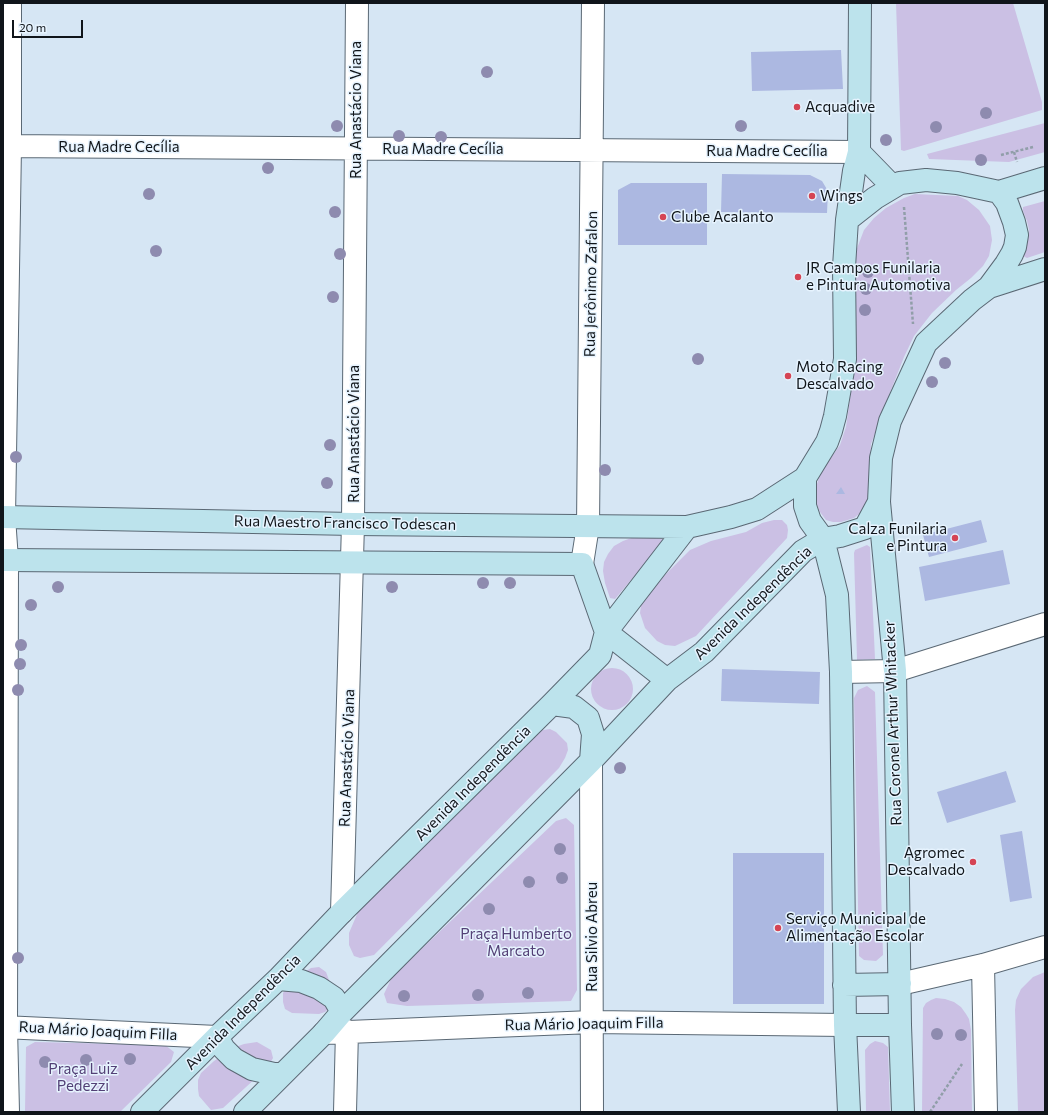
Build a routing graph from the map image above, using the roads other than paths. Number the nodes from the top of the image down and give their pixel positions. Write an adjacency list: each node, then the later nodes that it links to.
1 (10, 3): 5 (street)
2 (357, 3): 6 (street, Rua Anastácio Viana)
3 (593, 3): 7 (street, Rua Jerônimo Zafalon)
4 (860, 3): 8 (main road)
5 (6, 146): 6 (street, Rua Madre Cecília); 17 (street)
6 (356, 149): 7 (street, Rua Madre Cecília); 18 (street, Rua Anastácio Viana)
7 (592, 150): 8 (street, Rua Madre Cecília); 19 (street, Rua Jerônimo Zafalon)
8 (859, 152): 10 (main road); 12 (main road)
9 (1045, 178): 11 (main road)
10 (892, 187): 11 (main road); 12 (main road)
11 (999, 192): 14 (main road)
12 (847, 220): 15 (main road)
13 (1045, 269): 14 (main road)
14 (989, 287): 16 (main road, Rua Coronel Arthur Whitacker)
15 (805, 478): 20 (main road); 21 (main road)
16 (879, 502): 21 (main road, Avenida Independência); 27 (main road, Rua Coronel Arthur Whitacker)
17 (3, 517): 18 (main road, Rua Maestro Francisco Todescan); 22 (street)
18 (353, 524): 19 (main road, Rua Maestro Francisco Todescan); 23 (street, Rua Anastácio Viana)
19 (588, 526): 20 (main road, Rua Maestro Francisco Todescan); 24 (street, Rua Jerônimo Zafalon)
20 (687, 528): 26 (main road, Avenida Independência)
21 (823, 539): 28 (main road); 29 (main road, Avenida Independência)
22 (5, 560): 23 (main road); 42 (street)
23 (352, 563): 24 (main road); 32 (street, Rua Anastácio Viana)
24 (582, 564): 26 (main road)
25 (1045, 624): 27 (street)
26 (606, 632): 29 (main road); 30 (main road, Avenida Independência)
27 (895, 671): 28 (street); 36 (main road, Rua Coronel Arthur Whitacker)
28 (841, 672): 37 (main road)
29 (667, 680): 31 (main road, Avenida Independência)
30 (552, 704): 31 (main road); 32 (main road, Avenida Independência)
31 (591, 761): 38 (main road, Avenida Independência); 39 (street, Rua Silvio Abreu)
32 (342, 912): 35 (main road, Avenida Independência)
33 (1045, 947): 34 (street)
34 (983, 965): 36 (street); 52 (street)
35 (278, 979): 38 (main road); 43 (main road, Avenida Independência)
36 (900, 984): 37 (main road); 41 (main road, Rua Coronel Arthur Whitacker)
37 (844, 985): 40 (main road)
38 (344, 1022): 39 (street, Rua Mário Joaquim Filla); 44 (main road, Avenida Independência); 48 (street)
39 (592, 1022): 40 (street, Rua Mário Joaquim Filla); 49 (street, Rua Silvio Abreu)
40 (845, 1025): 41 (main road); 50 (main road)
41 (900, 1025): 51 (main road, Rua Coronel Arthur Whitacker)
42 (5, 1027): 43 (street, Rua Mário Joaquim Filla); 45 (street)
43 (217, 1037): 44 (main road); 46 (main road, Avenida Independência)
44 (283, 1074): 47 (main road, Avenida Independência)
45 (8, 1112)
46 (142, 1112)
47 (245, 1112)
48 (345, 1112)
49 (592, 1112)
50 (849, 1112)
51 (903, 1112)
52 (986, 1112)

